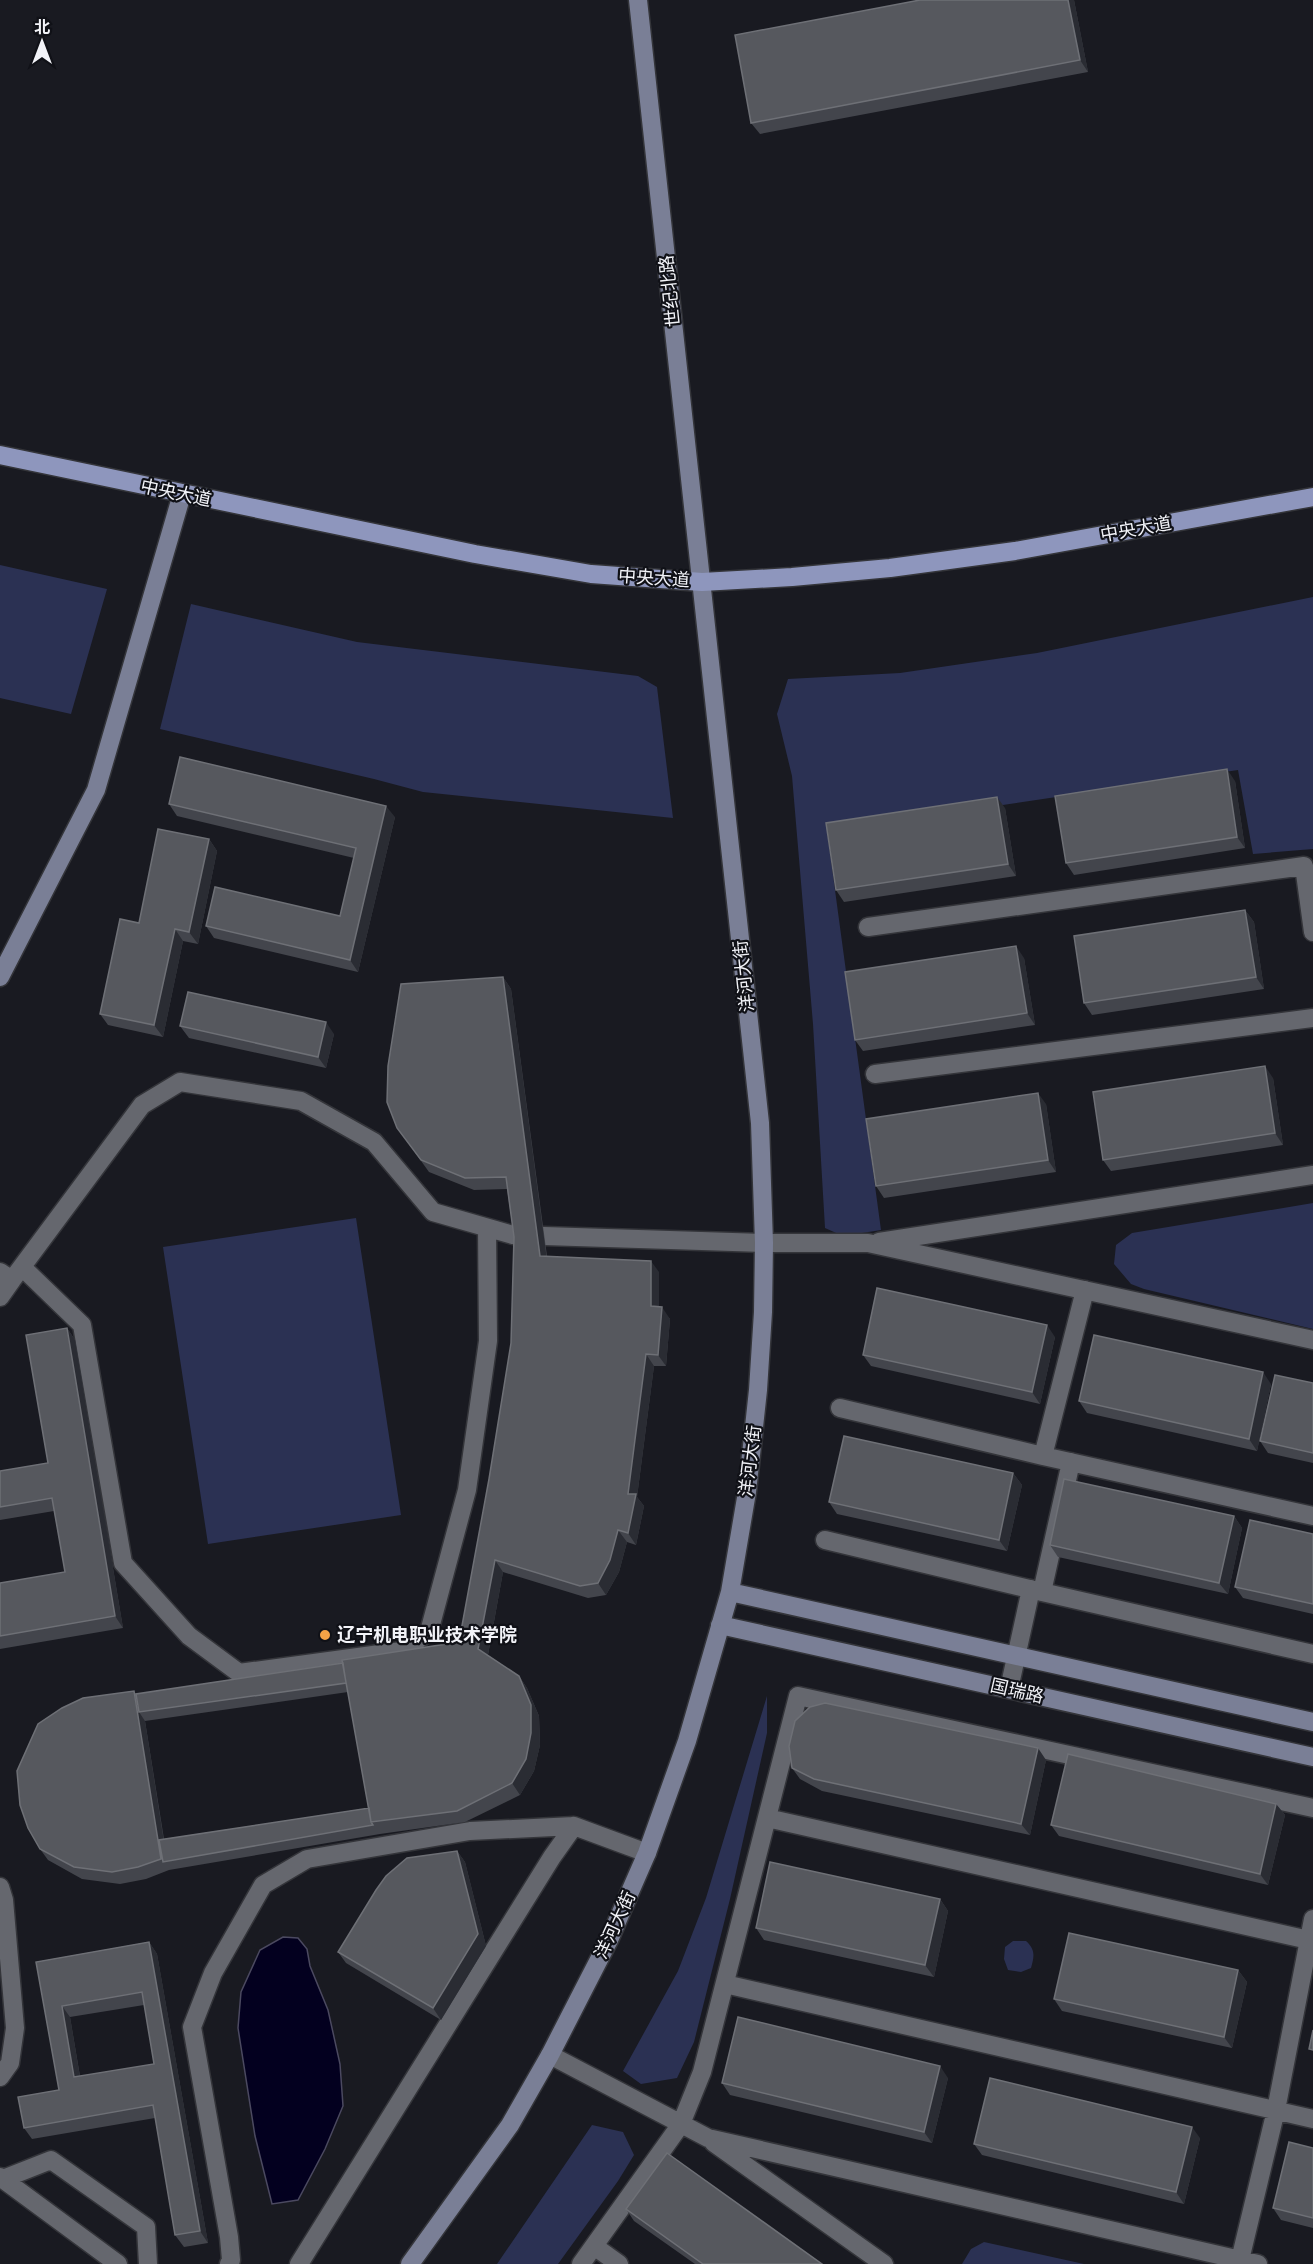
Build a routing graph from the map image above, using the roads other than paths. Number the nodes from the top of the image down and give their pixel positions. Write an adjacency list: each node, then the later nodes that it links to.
1 (638, 0): 5 (street, 世纪北路)
2 (0, 455): 3 (main road, 中央大道)
3 (182, 494): 5 (main road, 中央大道); 8 (street)
4 (1313, 497): 5 (main road, 中央大道)
5 (702, 582): 13 (street, 洋河大街)
6 (868, 927): 7 (street)
7 (1313, 932)
8 (0, 978)
9 (1313, 1018): 10 (street)
10 (876, 1074)
11 (1313, 1175): 14 (street)
12 (487, 1228): 13 (street); 15 (street); 15 (street)
13 (764, 1243): 14 (street); 25 (street, 洋河大街)
14 (868, 1243): 16 (street)
15 (11, 1273): 17 (street)
16 (1085, 1290): 18 (street); 20 (street)
17 (0, 1297)
18 (1313, 1340)
19 (840, 1408): 20 (street)
20 (1043, 1455): 21 (street)
21 (1071, 1462): 22 (street); 24 (street)
22 (1313, 1516)
23 (825, 1540): 24 (street)
24 (1037, 1590): 27 (street); 28 (street)
25 (730, 1592): 26 (street, 洋河大街); 28 (street, 国瑞路)
26 (720, 1625): 29 (street, 国瑞路); 35 (street, 洋河大街)
27 (1313, 1654)
28 (1016, 1655): 29 (street); 30 (street, 国瑞路)
29 (1009, 1689): 31 (street, 国瑞路)
30 (1313, 1722)
31 (1313, 1757)
32 (1313, 1808): 33 (street)
33 (767, 1818): 38 (street); 39 (street)
34 (574, 1826): 35 (street); 51 (street); 52 (street)
35 (646, 1853): 40 (street, 洋河大街)
36 (0, 1887): 41 (street)
37 (1313, 1918): 38 (street)
38 (1311, 1941): 42 (street)
39 (725, 1984): 42 (street); 44 (street)
40 (550, 2055): 44 (street); 53 (street, 洋河大街)
41 (0, 2077)
42 (1276, 2110): 43 (street); 48 (street)
43 (1313, 2119)
44 (681, 2124): 45 (street); 47 (street)
45 (708, 2138): 48 (street); 56 (street)
46 (1, 2178): 49 (street); 50 (street)
47 (594, 2246): 54 (street); 55 (street)
48 (1249, 2262)
49 (118, 2264)
50 (148, 2264)
51 (229, 2264)
52 (299, 2264)
53 (410, 2264)
54 (581, 2264)
55 (619, 2264)
56 (884, 2264)

